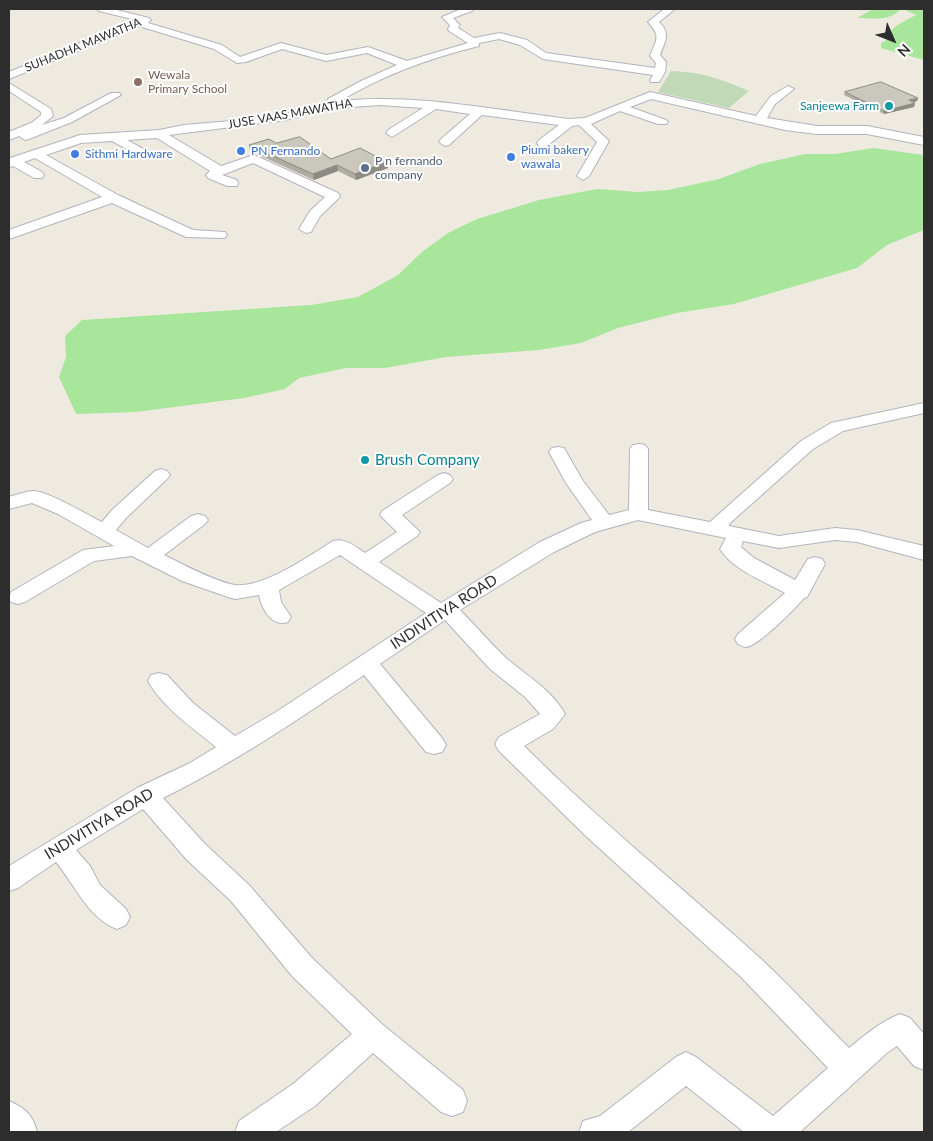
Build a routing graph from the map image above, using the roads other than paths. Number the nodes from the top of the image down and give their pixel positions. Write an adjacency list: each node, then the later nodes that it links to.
1 (102, 9): 4 (street, SUHADHA MAWATHA)
2 (470, 9): 7 (street)
3 (670, 9): 7 (street)
4 (139, 23): 6 (street); 8 (street, SUHADHA MAWATHA)
5 (475, 44): 6 (street)
6 (408, 64): 14 (street)
7 (660, 72): 12 (street)
8 (9, 76)
9 (9, 86): 22 (street)
10 (788, 89): 17 (street)
11 (115, 95): 22 (street)
12 (650, 95): 15 (street, JUSE VAAS MAWATHA); 17 (street)
13 (435, 105): 14 (street, JUSE VAAS MAWATHA); 16 (street, JUSE VAAS MAWATHA); 20 (street)
14 (324, 106): 21 (street, JUSE VAAS MAWATHA)
15 (618, 107): 18 (street, JUSE VAAS MAWATHA); 19 (street)
16 (480, 111): 18 (street, JUSE VAAS MAWATHA); 24 (street)
17 (760, 120): 25 (street)
18 (575, 122): 26 (street); 32 (street)
19 (662, 122)
20 (392, 133)
21 (159, 134): 23 (street, JUSE VAAS MAWATHA); 30 (street)
22 (18, 135): 27 (street)
23 (114, 137): 27 (street, JUSE VAAS MAWATHA); 28 (street)
24 (445, 142)
25 (924, 142)
26 (543, 143)
27 (40, 151): 29 (street, JUSE VAAS MAWATHA); 34 (street)
28 (143, 154)
29 (11, 162): 31 (street)
30 (220, 171): 33 (street); 35 (street)
31 (38, 175)
32 (583, 176)
33 (232, 184)
34 (113, 198): 36 (street); 37 (street)
35 (306, 228)
36 (9, 235)
37 (220, 235)
38 (924, 408): 48 (street)
39 (640, 449): 44 (street)
40 (558, 452): 46 (street)
41 (161, 475): 47 (street)
42 (444, 479): 51 (street)
43 (9, 503): 47 (street)
44 (638, 514): 46 (street, INDIVITIYA ROAD); 48 (street, INDIVITIYA ROAD)
45 (198, 520): 49 (street)
46 (605, 523): 56 (street, INDIVITIYA ROAD)
47 (104, 532): 49 (street)
48 (729, 532): 50 (street, INDIVITIYA ROAD); 54 (street)
49 (142, 552): 53 (street); 55 (street)
50 (924, 554)
51 (365, 562): 53 (street); 56 (street)
52 (815, 564): 54 (street)
53 (268, 587): 57 (street)
54 (800, 592): 58 (street)
55 (18, 597)
56 (444, 611): 59 (street, INDIVITIYA ROAD); 69 (street)
57 (281, 617)
58 (746, 640)
59 (367, 663): 61 (street); 62 (street, INDIVITIYA ROAD)
60 (159, 681): 62 (street)
61 (434, 745)
62 (233, 748): 63 (street, INDIVITIYA ROAD)
63 (146, 795): 64 (street, INDIVITIYA ROAD); 67 (street)
64 (58, 847): 65 (street, INDIVITIYA ROAD); 66 (street)
65 (9, 880)
66 (117, 916)
67 (373, 1035): 70 (street); 73 (street)
68 (924, 1056): 69 (street)
69 (849, 1069): 76 (street)
70 (452, 1101)
71 (9, 1116): 72 (street)
72 (22, 1132)
73 (250, 1132)
74 (594, 1132): 75 (street)
75 (768, 1132)
76 (778, 1132)

